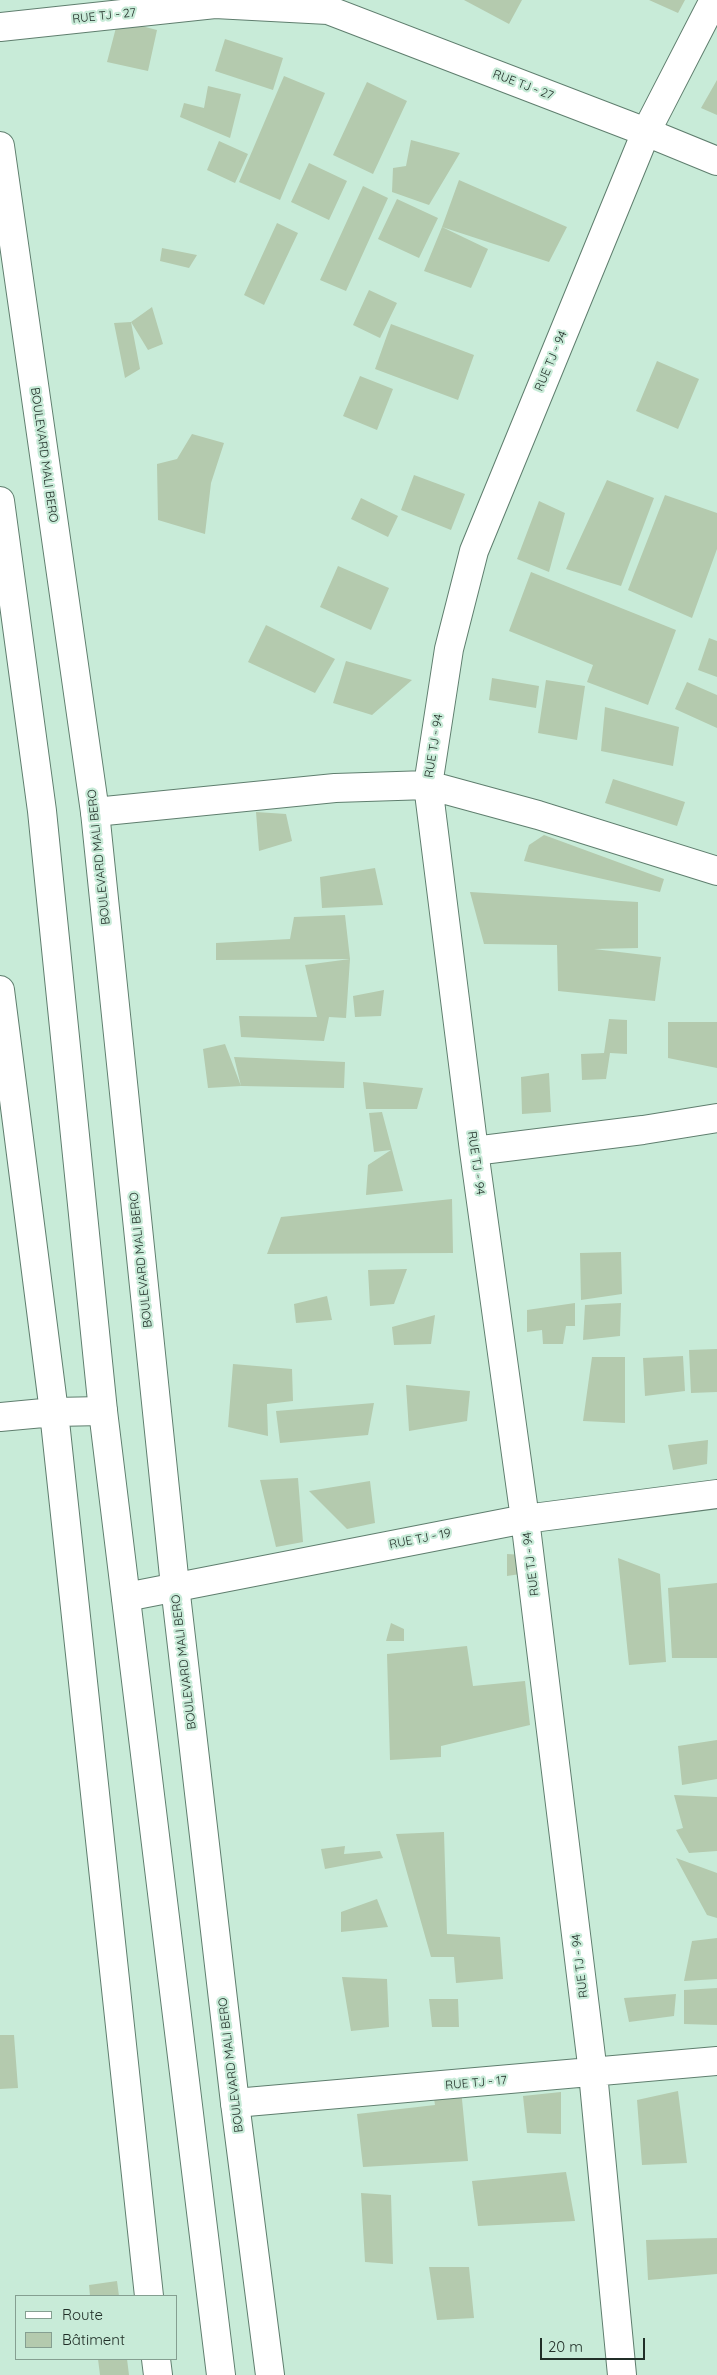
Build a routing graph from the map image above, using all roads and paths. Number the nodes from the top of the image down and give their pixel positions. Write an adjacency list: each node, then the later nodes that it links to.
1 (714, 0): 4 (street, RUE TJ - 94)
2 (327, 5): 3 (street, RUE TJ - 27); 4 (street, RUE TJ - 27)
3 (0, 27)
4 (646, 132): 6 (street, RUE TJ - 27); 8 (street, RUE TJ - 94)
5 (0, 146): 9 (street, BOULEVARD MALI BERO)
6 (717, 161)
7 (0, 501): 14 (street)
8 (428, 785): 9 (street); 10 (street); 13 (street, RUE TJ - 94)
9 (95, 812): 19 (street, BOULEVARD MALI BERO)
10 (717, 870)
11 (0, 990): 15 (street)
12 (717, 1118): 13 (street)
13 (474, 1151): 18 (street, RUE TJ - 94)
14 (103, 1411): 15 (street); 20 (street)
15 (54, 1412): 16 (street); 24 (street)
16 (0, 1417)
17 (717, 1494): 18 (street, RUE TJ - 19)
18 (525, 1519): 19 (street, RUE TJ - 19); 22 (street, RUE TJ - 94)
19 (175, 1586): 20 (street, RUE TJ - 19); 23 (street, BOULEVARD MALI BERO)
20 (126, 1597): 27 (street)
21 (717, 2061): 22 (street, RUE TJ - 17)
22 (593, 2073): 23 (street, RUE TJ - 17); 29 (street, RUE TJ - 94)
23 (235, 2103): 28 (street, BOULEVARD MALI BERO)
24 (149, 2295)
25 (156, 2360): 26 (street)
26 (158, 2375)
27 (221, 2375)
28 (270, 2375)
29 (622, 2375)

